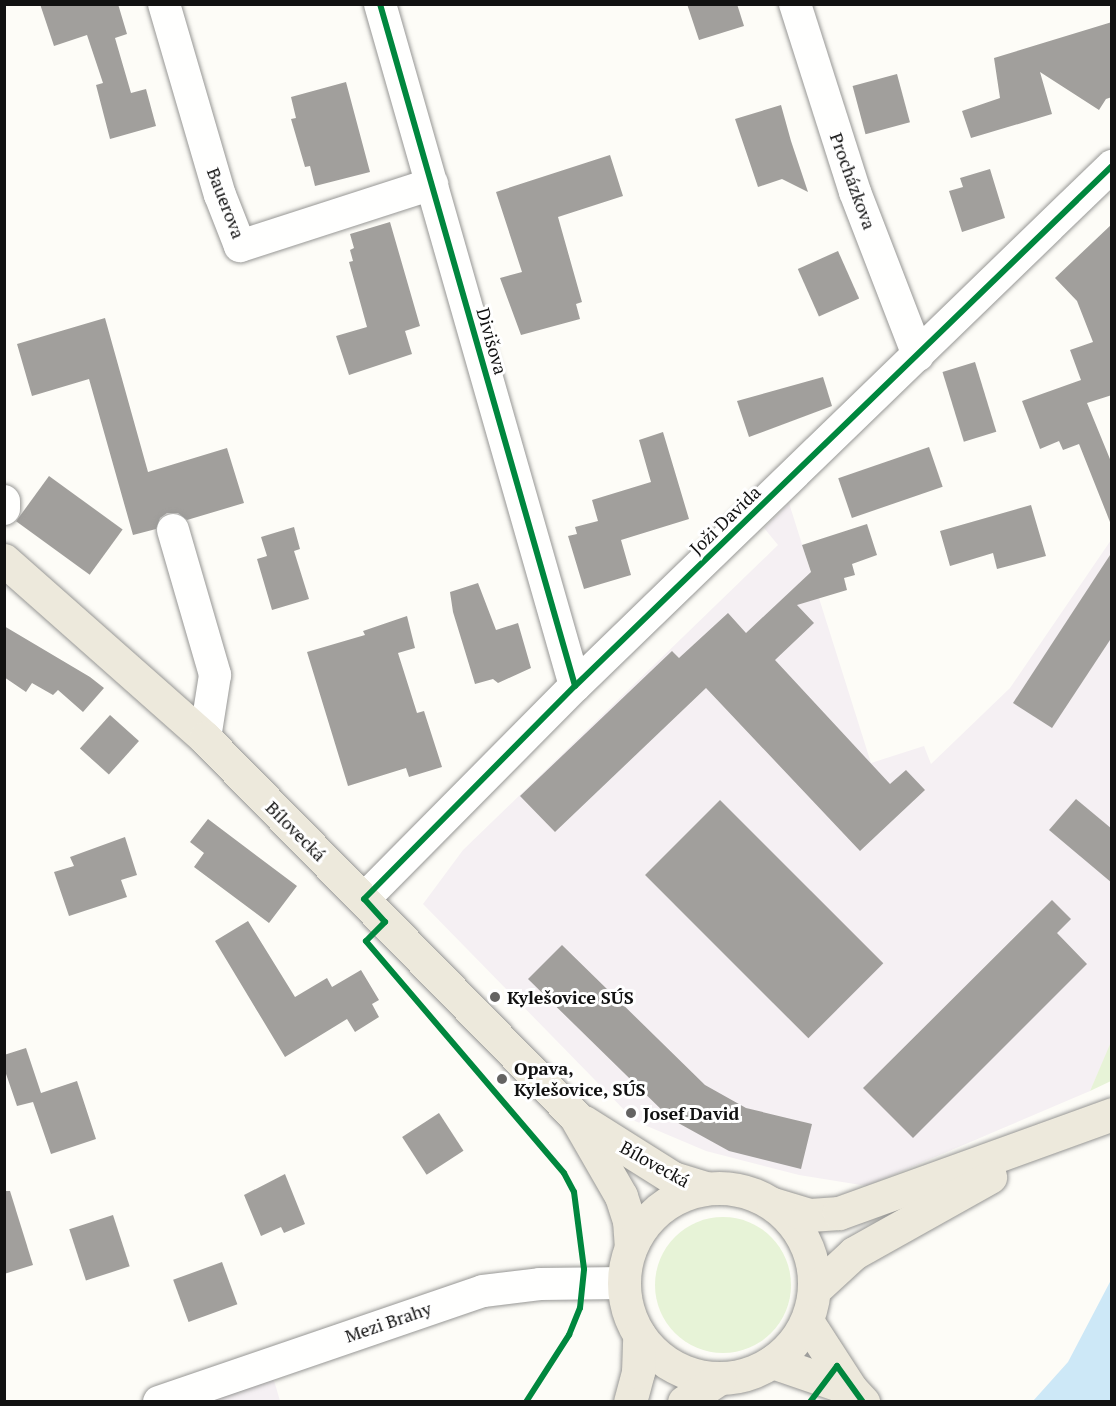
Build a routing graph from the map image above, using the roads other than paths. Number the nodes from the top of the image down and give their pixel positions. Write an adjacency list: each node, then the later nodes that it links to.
1 (165, 4): 5 (street, Bauerova)
2 (380, 4): 5 (street, Divišova)
3 (795, 4): 6 (street, Procházkova)
4 (1112, 166): 6 (street, Joži Davida)
5 (432, 184): 11 (street, Divišova)
6 (918, 355): 11 (street, Joži Davida)
7 (4, 501): 8 (street)
8 (4, 509)
9 (173, 530): 12 (street)
10 (4, 560): 12 (main road, Bílovecká)
11 (575, 686): 13 (street, Joži Davida)
12 (205, 738): 13 (main road, Bílovecká)
13 (364, 899): 15 (main road, Bílovecká)
14 (1112, 1114): 16 (main road)
15 (575, 1116): 17 (main road, Bílovecká); 19 (main road, Bílovecká)
16 (1068, 1133): 18 (main road); 21 (main road)
17 (706, 1188): 18 (main road, Bílovecká); 19 (main road, Bílovecká)
18 (773, 1204): 21 (main road, Bílovecká)
19 (631, 1246): 20 (main road, Bílovecká)
20 (624, 1283): 22 (main road, Bílovecká); 26 (street, Mezi Brahy)
21 (810, 1305): 23 (main road, Bílovecká); 25 (main road)
22 (639, 1335): 24 (main road, Bílovecká); 27 (main road)
23 (772, 1362): 24 (main road, Bílovecká); 25 (main road)
24 (720, 1378): 28 (main road)
25 (857, 1395)
26 (159, 1401)
27 (630, 1401)
28 (684, 1401)

